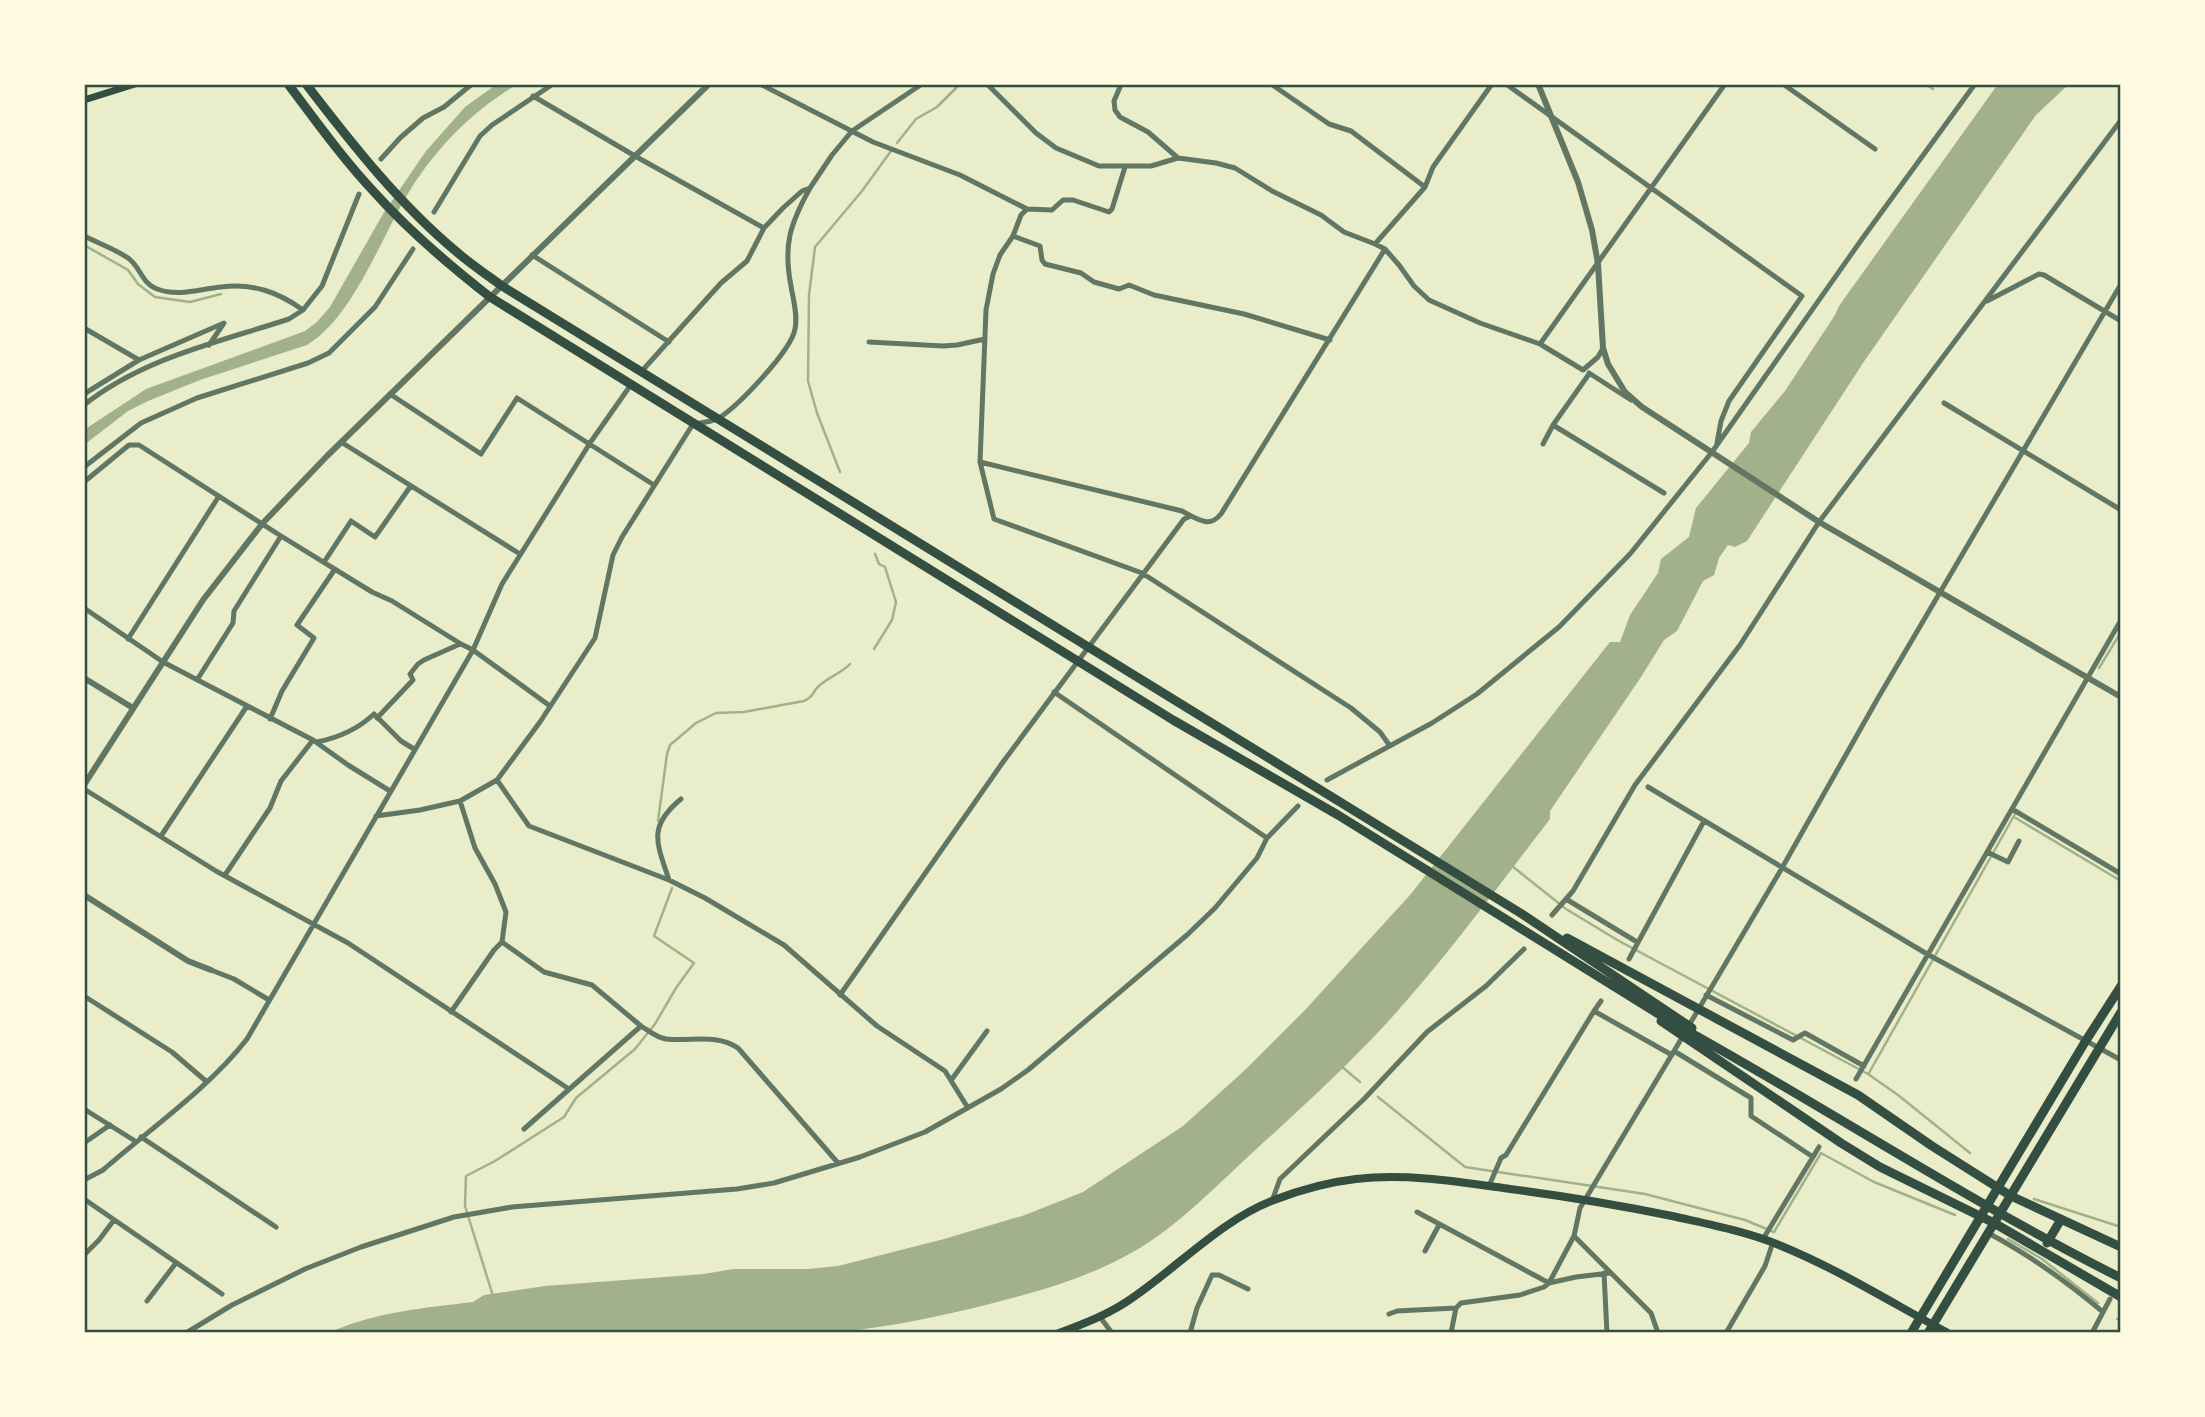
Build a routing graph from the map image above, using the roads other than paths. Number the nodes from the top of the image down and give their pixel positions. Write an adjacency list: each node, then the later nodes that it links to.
1 (135, 84): 21 (main road)
2 (288, 84): 46 (highway)
3 (306, 84): 45 (highway)
4 (472, 84): 27 (street)
5 (553, 84): 20 (street)
6 (709, 84): 26 (street)
7 (760, 84): 24 (street)
8 (922, 84): 24 (street)
9 (987, 84): 19 (street)
10 (1000, 84): 19 (street)
11 (1119, 84): 28 (street)
12 (1271, 84): 30 (street)
13 (1492, 84): 30 (street)
14 (1506, 84): 22 (street)
15 (1538, 84): 22 (street)
16 (1725, 84): 32 (street)
17 (1783, 84): 25 (street)
18 (1975, 84): 74 (street)
19 (993, 90): 29 (street)
20 (533, 96): 26 (street); 35 (street)
21 (84, 100)
22 (1552, 118): 32 (street); 43 (street)
23 (2121, 120): 47 (street)
24 (852, 131): 31 (street); 34 (street)
25 (1875, 149)
26 (635, 156): 36 (street); 42 (street)
27 (381, 159)
28 (1178, 159): 29 (street); 39 (street)
29 (1125, 167): 34 (street)
30 (1425, 187): 39 (street)
31 (810, 188): 36 (street); 68 (street)
32 (1651, 188): 43 (street); 74 (street)
33 (359, 194): 48 (street)
34 (1027, 209): 38 (street)
35 (434, 212)
36 (764, 228): 54 (street)
37 (84, 236): 48 (street)
38 (1013, 236): 52 (street); 53 (street)
39 (1375, 243): 41 (street)
40 (413, 248): 77 (street)
41 (1385, 250): 53 (street); 56 (street)
42 (532, 255): 45 (street); 54 (street)
43 (1598, 264): 56 (street); 58 (street)
44 (2121, 284): 49 (street)
45 (502, 286): 46 (street); 60 (highway)
46 (490, 297): 62 (highway); 64 (street)
47 (1984, 303): 49 (street); 85 (street)
48 (303, 310): 57 (street)
49 (2105, 312): 50 (street); 75 (street)
50 (2121, 321)
51 (84, 328): 59 (street)
52 (985, 339): 55 (street); 76 (street)
53 (1330, 340): 84 (street)
54 (669, 342): 60 (street)
55 (869, 342)
56 (1541, 344): 61 (street)
57 (209, 345): 59 (street); 66 (street)
58 (1603, 348): 61 (street); 67 (street)
59 (139, 360): 63 (street)
60 (641, 372): 68 (highway)
61 (1586, 372): 67 (street); 70 (street)
62 (630, 386): 69 (highway); 72 (street)
63 (84, 394)
64 (390, 394): 71 (street); 72 (street)
65 (1944, 403): 75 (street)
66 (84, 405)
67 (1642, 407): 74 (street)
68 (717, 419): 69 (street); 97 (highway)
69 (693, 424): 79 (street); 99 (highway)
70 (1553, 425): 73 (street); 81 (street)
71 (341, 442): 80 (street); 86 (street)
72 (590, 443): 79 (street); 88 (street)
73 (1543, 444)
74 (1714, 450): 85 (street); 112 (street)
75 (2023, 452): 83 (street); 92 (street)
76 (980, 462): 84 (street); 91 (street)
77 (84, 467)
78 (84, 482): 82 (street)
79 (654, 485): 107 (street)
80 (410, 486): 88 (street); 89 (street)
81 (1664, 493)
82 (219, 496): 86 (street); 95 (street)
83 (2121, 510)
84 (1191, 516): 91 (street)
85 (1819, 522): 92 (street); 134 (street)
86 (262, 524): 87 (street); 100 (street)
87 (281, 536): 89 (street); 103 (street)
88 (520, 554): 98 (street)
89 (324, 562): 90 (street)
90 (335, 569): 96 (street); 110 (street)
91 (1142, 573): 97 (street); 112 (street)
92 (1941, 593): 101 (street); 129 (street)
93 (84, 608): 95 (street)
94 (2121, 620): 101 (street)
95 (128, 639): 100 (street)
96 (461, 644): 98 (street); 109 (street)
97 (1088, 645): 99 (street); 135 (highway)
98 (473, 650): 107 (street); 113 (street)
99 (1078, 659): 104 (street); 151 (highway)
100 (163, 662): 103 (street); 108 (street)
101 (2086, 677): 105 (street); 122 (street)
102 (84, 678): 108 (street)
103 (197, 680): 106 (street)
104 (1054, 692): 126 (street); 144 (street)
105 (2121, 697)
106 (247, 706): 110 (street); 125 (street)
107 (550, 706): 114 (street)
108 (133, 708): 116 (street)
109 (377, 718): 111 (street); 113 (street)
110 (270, 719): 111 (street)
111 (315, 741): 118 (street); 131 (street)
112 (1390, 746): 115 (street)
113 (414, 749): 118 (street)
114 (496, 780): 120 (street); 132 (street)
115 (1327, 780)
116 (84, 787): 125 (street)
117 (1648, 787): 124 (street)
118 (390, 791): 123 (street)
119 (681, 799): 132 (street)
120 (460, 800): 123 (street); 138 (street)
121 (1298, 806): 126 (street)
122 (2012, 808): 128 (street); 130 (street)
123 (376, 817): 137 (street)
124 (1704, 821): 129 (street); 134 (street)
125 (161, 836): 131 (street)
126 (1267, 838): 161 (street)
127 (2019, 841): 128 (street)
128 (1991, 854): 140 (street)
129 (1782, 868): 140 (street); 143 (street)
130 (2121, 874)
131 (225, 876): 137 (street)
132 (669, 880): 144 (street)
133 (84, 895): 141 (street)
134 (1563, 903): 136 (street)
135 (1522, 914): 151 (highway); 173 (highway)
136 (1552, 915)
137 (313, 923): 146 (street); 149 (street)
138 (502, 942): 149 (street); 152 (street)
139 (1524, 949): 177 (street)
140 (1932, 957): 143 (street); 154 (street)
141 (211, 970): 146 (street)
142 (2121, 986): 154 (highway)
143 (1708, 992): 156 (street)
144 (840, 995): 158 (street)
145 (84, 996): 159 (street)
146 (269, 1000): 159 (street)
147 (1601, 1001): 148 (street)
148 (1594, 1011): 156 (street); 172 (street)
149 (451, 1012): 160 (street)
150 (2121, 1012): 155 (highway)
151 (1673, 1023): 179 (highway); 195 (highway)
152 (641, 1026): 160 (street); 170 (street)
153 (987, 1031): 158 (street)
154 (2085, 1042): 155 (street); 173 (highway)
155 (2098, 1048): 157 (street); 175 (highway)
156 (1673, 1053): 169 (street); 174 (street)
157 (2121, 1060)
158 (952, 1079): 161 (street)
159 (207, 1082): 165 (street)
160 (569, 1090): 164 (street)
161 (968, 1108): 170 (street)
162 (84, 1109): 163 (street)
163 (110, 1125): 166 (street); 167 (street)
164 (524, 1129)
165 (141, 1136): 166 (street); 184 (street)
166 (135, 1141): 171 (street)
167 (84, 1143)
168 (1819, 1147): 169 (street)
169 (1813, 1157): 187 (street)
170 (838, 1163): 208 (street)
171 (84, 1180)
172 (1490, 1182): 174 (main road); 177 (main road)
173 (1998, 1188): 175 (highway); 179 (highway)
174 (1588, 1196): 186 (street); 187 (main road)
175 (2011, 1196): 181 (highway); 182 (highway)
176 (84, 1199): 180 (street)
177 (1272, 1200): 205 (main road)
178 (1417, 1212): 183 (street)
179 (1981, 1216): 182 (highway); 206 (highway)
180 (114, 1220): 192 (street); 193 (street)
181 (2060, 1221): 189 (highway); 191 (highway)
182 (1994, 1223): 185 (highway); 191 (highway)
183 (1439, 1225): 190 (street); 196 (street)
184 (276, 1227)
185 (1988, 1233): 203 (street); 207 (highway)
186 (1574, 1236): 194 (street); 196 (street)
187 (1764, 1237): 188 (main road)
188 (1773, 1242): 206 (main road); 215 (street)
189 (2121, 1247)
190 (1425, 1251)
191 (2042, 1251): 199 (highway)
192 (84, 1255)
193 (176, 1263): 198 (street); 201 (street)
194 (1607, 1273): 196 (street); 213 (street); 214 (street)
195 (2121, 1278)
196 (1549, 1283): 202 (street)
197 (1248, 1289): 211 (street)
198 (222, 1294)
199 (2121, 1297)
200 (2110, 1299): 203 (street)
201 (147, 1301)
202 (1456, 1308): 204 (street); 212 (street)
203 (2104, 1312): 218 (street)
204 (1389, 1314)
205 (1100, 1317): 209 (main road); 210 (street)
206 (1921, 1317): 207 (main road); 216 (highway)
207 (1931, 1329): 217 (main road)
208 (186, 1333)
209 (1059, 1333)
210 (1112, 1333)
211 (1190, 1333)
212 (1451, 1333)
213 (1607, 1333)
214 (1658, 1333)
215 (1726, 1333)
216 (1911, 1333)
217 (1948, 1333)
218 (2092, 1333)

